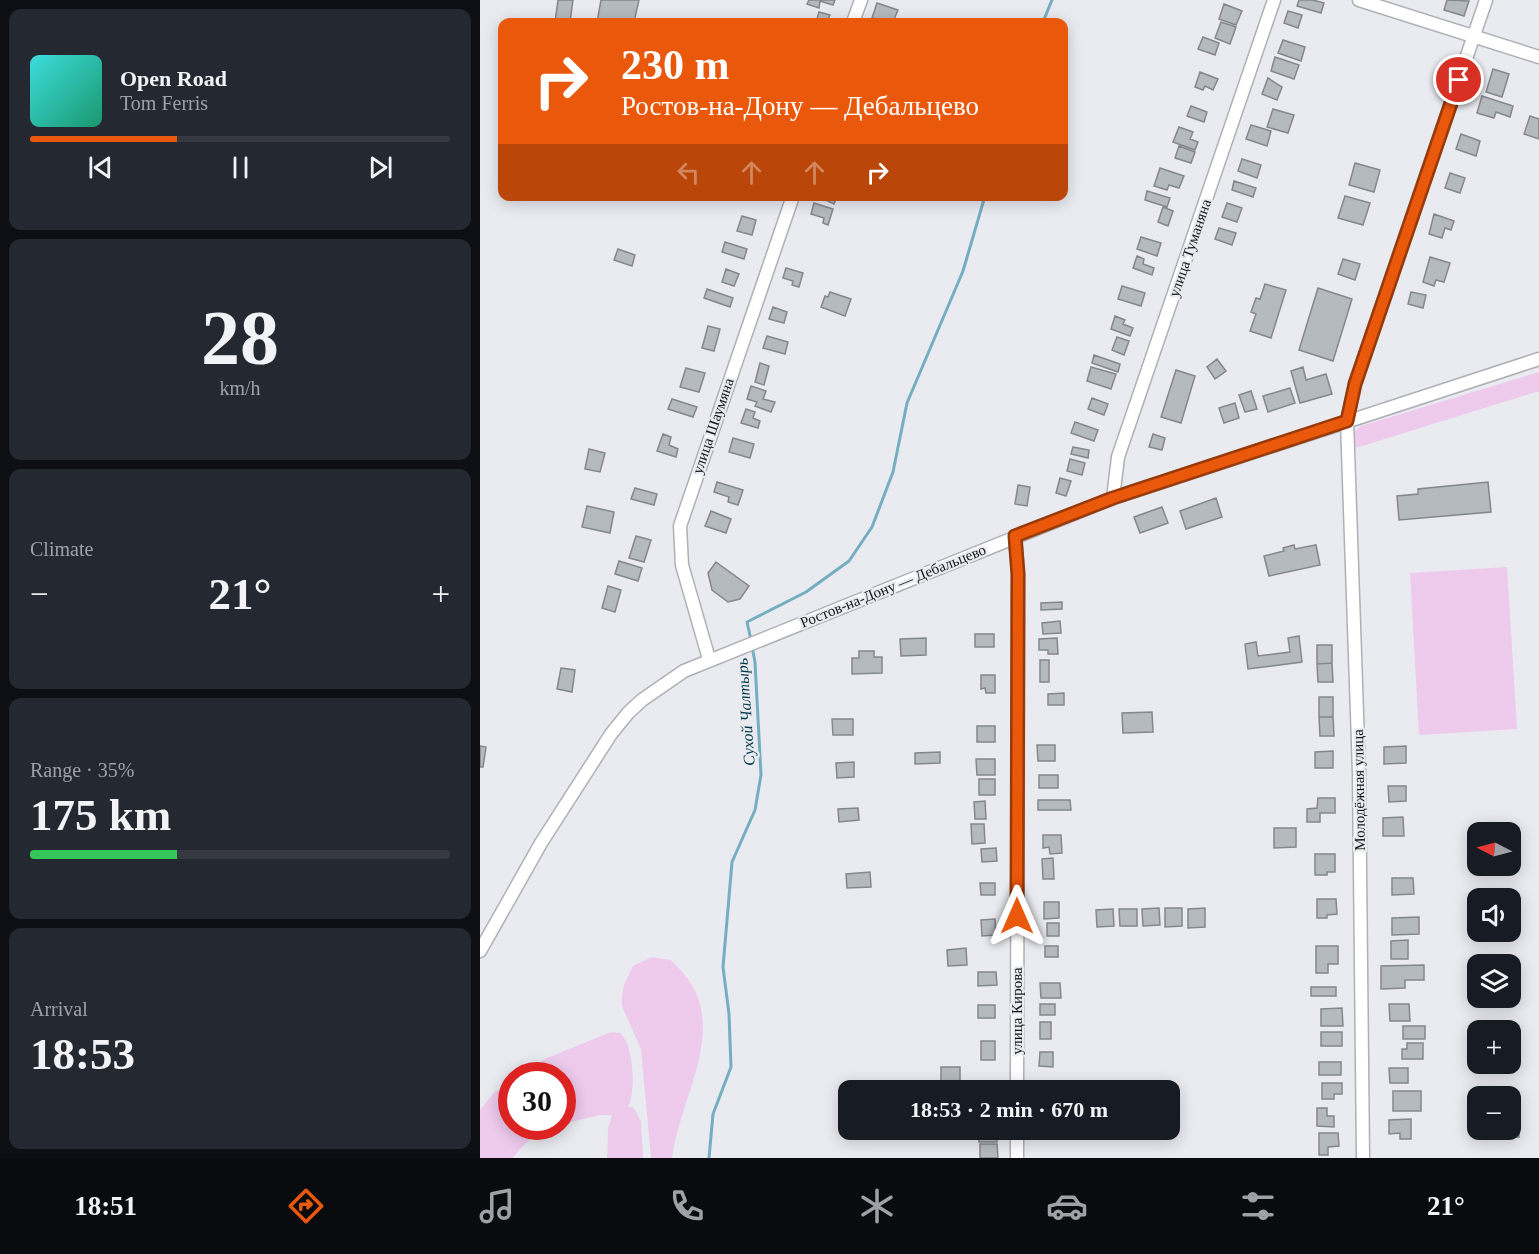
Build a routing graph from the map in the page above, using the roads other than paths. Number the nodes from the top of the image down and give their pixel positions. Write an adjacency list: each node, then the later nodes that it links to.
1 (861, 0): 5 (street)
2 (1274, 0): 11 (street, улица Туманяна)
3 (1359, 0): 6 (street)
4 (1486, 0): 6 (street, Молодёжная улица)
5 (854, 18)
6 (1474, 37): 7 (street); 10 (street, Молодёжная улица)
7 (1539, 57)
8 (791, 201): 13 (street, улица Шаумяна)
9 (1539, 359): 10 (street, Ростов-на-Дону — Дебальцево)
10 (1347, 421): 11 (street, Ростов-на-Дону — Дебальцево); 18 (street, Молодёжная улица)
11 (1113, 498): 12 (street, Ростов-на-Дону — Дебальцево)
12 (1015, 536): 13 (street, Ростов-на-Дону — Дебальцево); 15 (street, улица Кирова)
13 (710, 659): 14 (street, Ростов-на-Дону — Дебальцево)
14 (480, 951)
15 (1017, 1080)
16 (1017, 1140): 17 (street)
17 (1017, 1158)
18 (1363, 1158)

